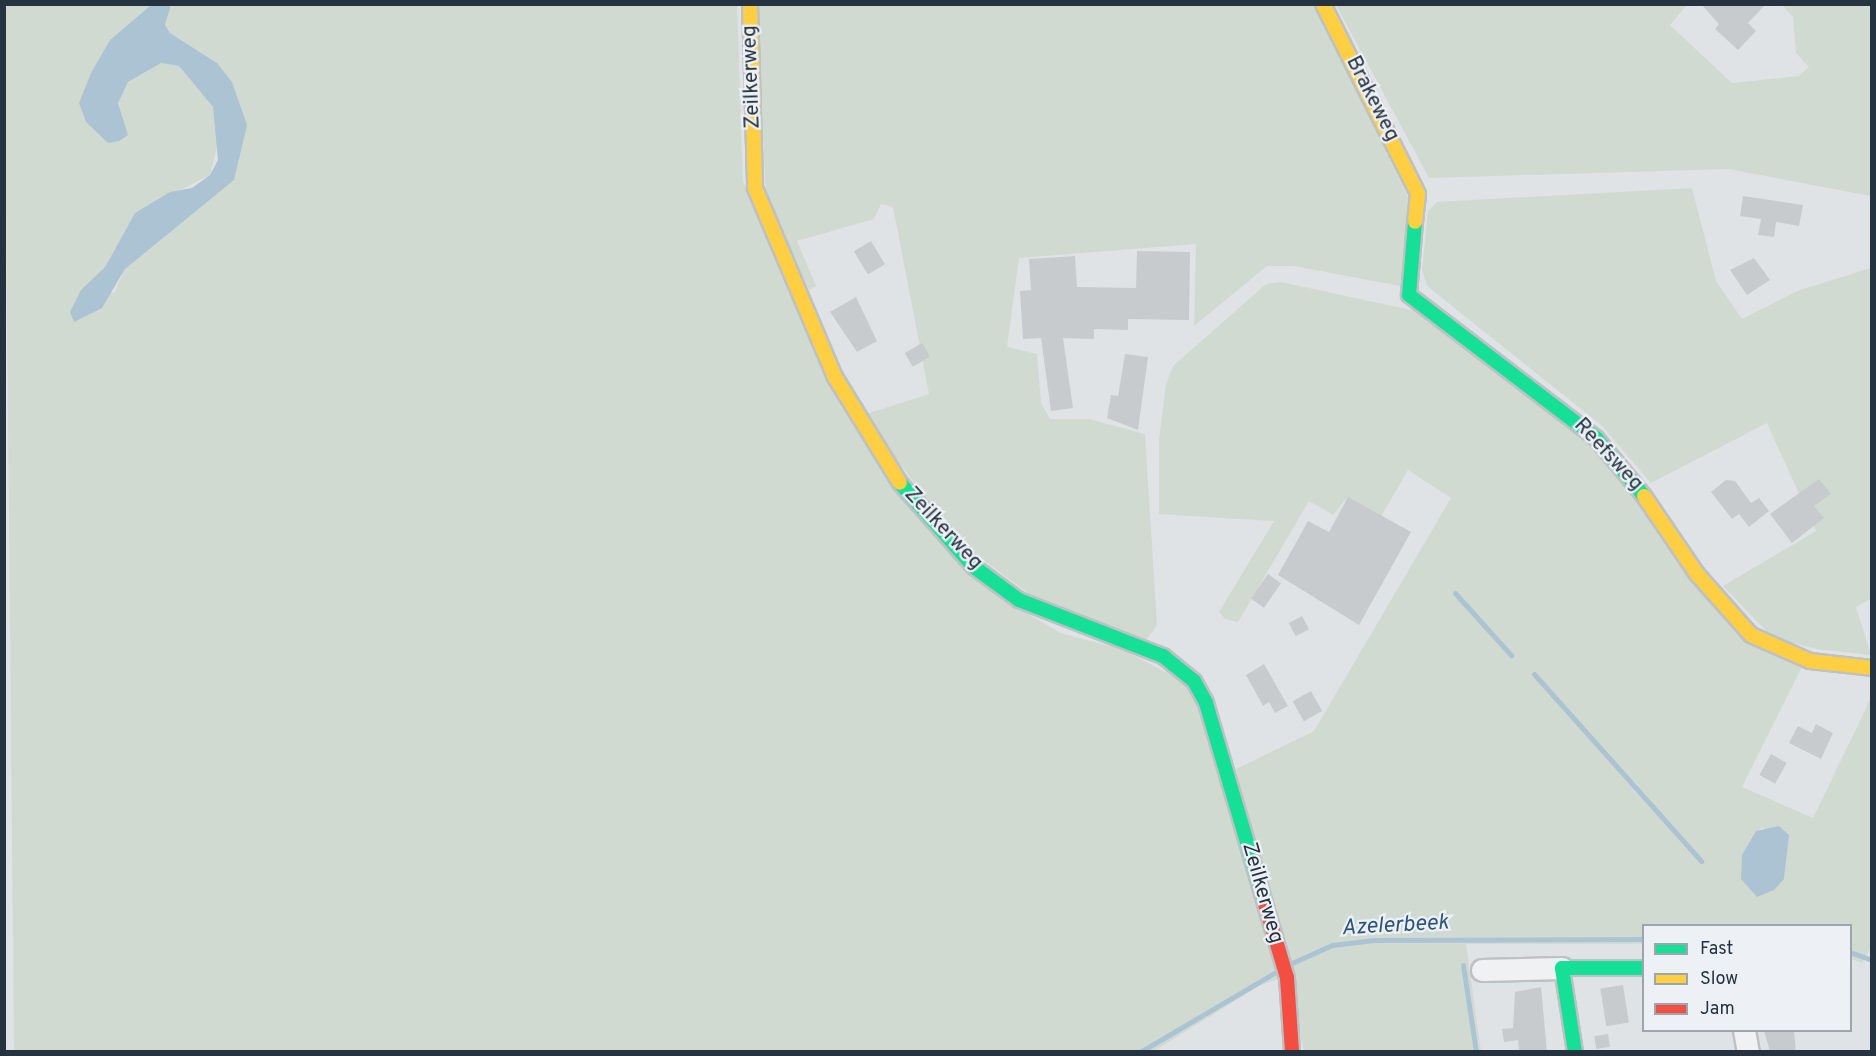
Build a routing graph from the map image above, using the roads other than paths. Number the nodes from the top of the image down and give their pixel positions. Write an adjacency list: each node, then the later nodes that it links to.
1 (750, 4): 9 (street, Zeilkerweg)
2 (1323, 4): 3 (street, Brakeweg)
3 (1418, 194): 4 (street, Reefsweg)
4 (1872, 668)
5 (1562, 968): 6 (street); 7 (street); 10 (street)
6 (1642, 968)
7 (1482, 970)
8 (1744, 1032): 11 (street)
9 (1292, 1052)
10 (1575, 1052)
11 (1748, 1052)

